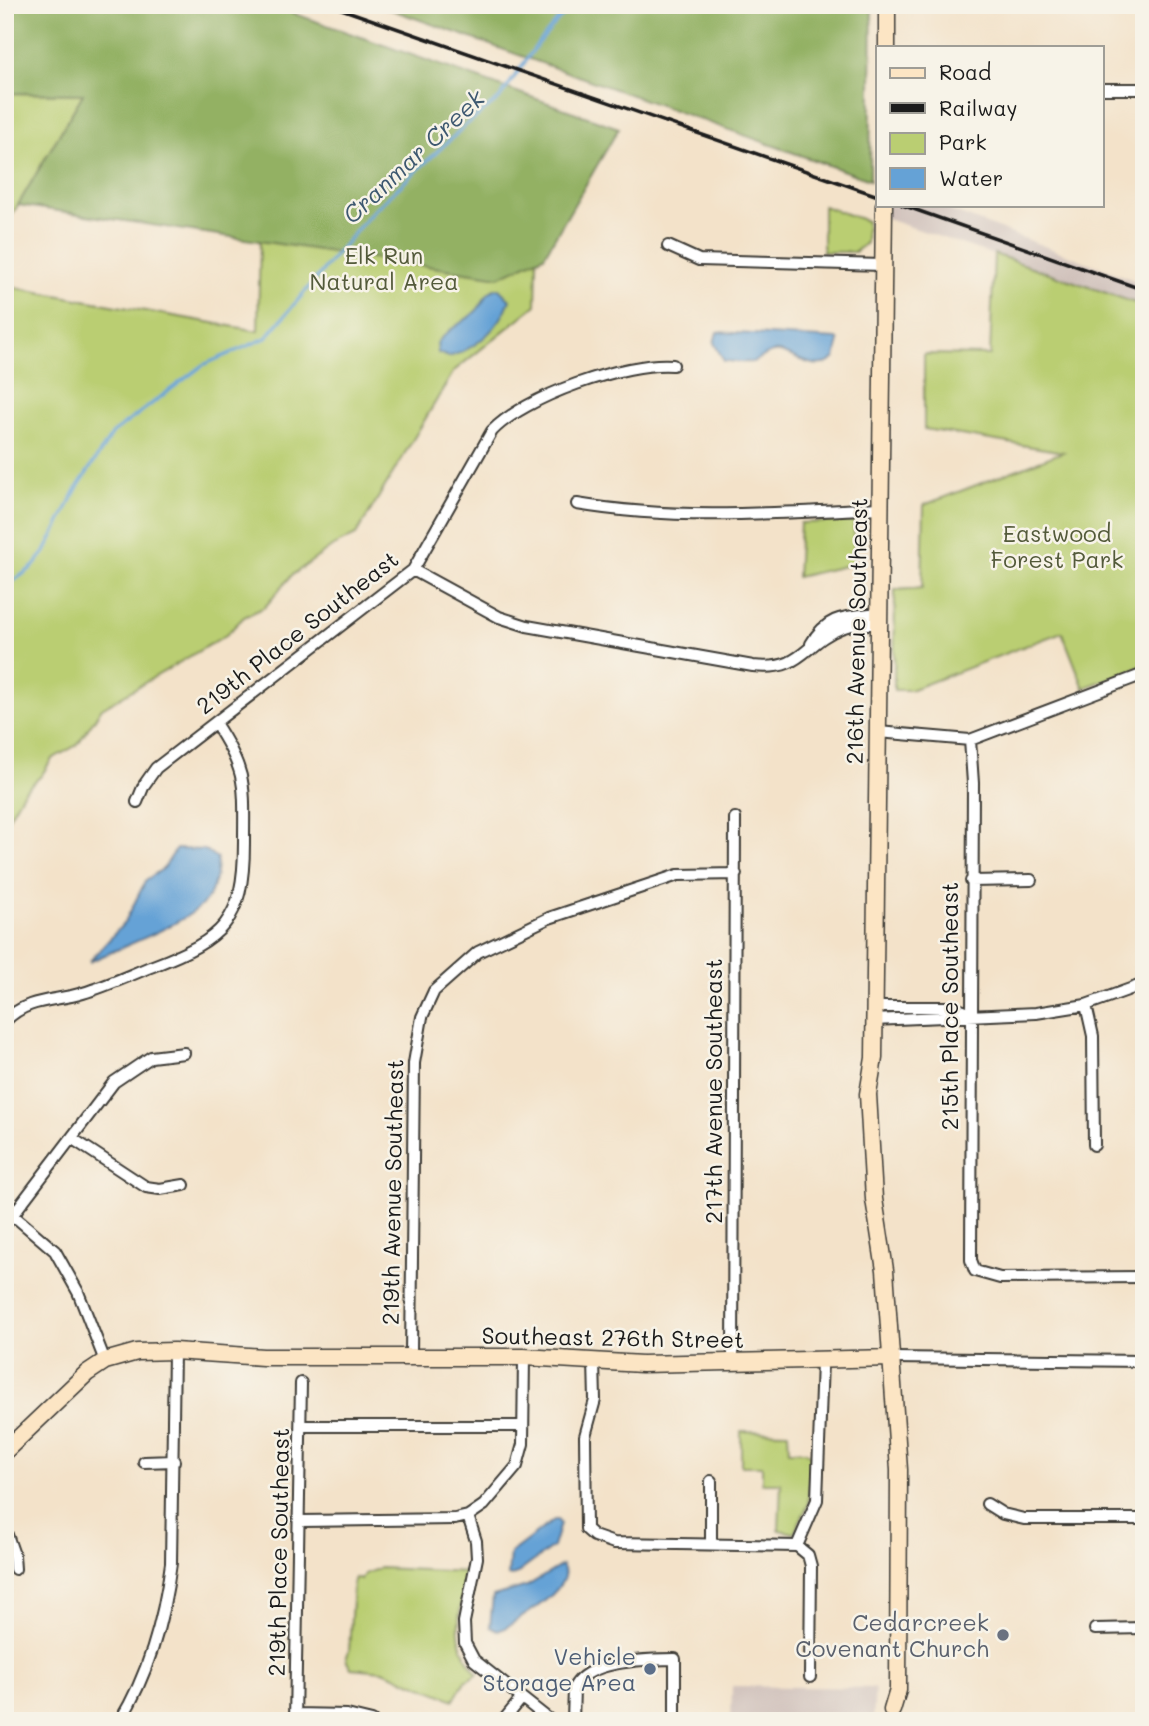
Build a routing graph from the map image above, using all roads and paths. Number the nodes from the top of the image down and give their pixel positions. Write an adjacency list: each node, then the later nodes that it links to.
1 (887, 5): 2 (street)
2 (887, 46)
3 (1104, 89): 4 (street)
4 (1144, 89)
5 (884, 206): 7 (street, 216th Avenue Southeast)
6 (668, 246): 7 (street)
7 (883, 265): 10 (street, 216th Avenue Southeast)
8 (673, 365): 11 (street, 219th Place Southeast)
9 (577, 504): 10 (street)
10 (880, 508): 12 (street, 216th Avenue Southeast)
11 (413, 570): 12 (street); 14 (street, 219th Place Southeast)
12 (879, 618): 15 (street, 216th Avenue Southeast)
13 (1144, 674): 16 (street)
14 (215, 723): 17 (street, 219th Place Southeast); 26 (street)
15 (878, 732): 16 (street); 24 (street, 216th Avenue Southeast)
16 (970, 740): 21 (street, 215th Place Southeast)
17 (137, 802)
18 (735, 818): 19 (street, 217th Avenue Southeast)
19 (736, 874): 35 (street, 219th Avenue Southeast); 42 (street, 217th Avenue Southeast)
20 (1031, 880): 21 (street)
21 (971, 881): 25 (street, 215th Place Southeast)
22 (1144, 984): 23 (street)
23 (1086, 1005): 25 (street); 29 (street)
24 (873, 1014): 25 (street); 37 (street, 216th Avenue Southeast)
25 (971, 1014): 33 (street, 215th Place Southeast)
26 (5, 1021)
27 (184, 1053): 28 (street)
28 (73, 1139): 30 (street); 31 (street)
29 (1094, 1145)
30 (184, 1185)
31 (13, 1215): 32 (street); 41 (street)
32 (5, 1225)
33 (1144, 1277)
34 (174, 1351): 35 (street, Southeast 276th Street); 41 (street, Southeast 276th Street); 47 (street)
35 (411, 1354): 36 (street, Southeast 276th Street)
36 (524, 1357): 38 (street, Southeast 276th Street); 45 (street)
37 (892, 1358): 39 (street, Southeast 276th Street); 40 (street, Southeast 276th Street); 62 (street, 216th Avenue Southeast)
38 (594, 1361): 42 (street, Southeast 276th Street); 55 (street)
39 (822, 1361): 42 (street, Southeast 276th Street); 56 (street)
40 (1144, 1361)
41 (105, 1362): 46 (street, Southeast 276th Street)
42 (733, 1364)
43 (301, 1383): 44 (street, 219th Place Southeast)
44 (302, 1426): 45 (street); 53 (street, 219th Place Southeast)
45 (523, 1426): 51 (street)
46 (5, 1451)
47 (174, 1461): 48 (street); 64 (street)
48 (144, 1462)
49 (711, 1481): 55 (street)
50 (987, 1503): 52 (street)
51 (468, 1516): 53 (street); 61 (street)
52 (1144, 1520)
53 (301, 1521): 63 (street, 219th Place Southeast)
54 (5, 1530): 57 (street)
55 (711, 1543): 56 (street)
56 (797, 1546): 60 (street)
57 (15, 1569)
58 (1144, 1628): 59 (street)
59 (1095, 1629)
60 (810, 1677)
61 (521, 1699): 66 (street); 67 (street)
62 (892, 1716)
63 (295, 1717): 65 (street)
64 (120, 1721)
65 (372, 1721)
66 (503, 1721)
67 (551, 1721)
68 (573, 1721): 69 (street)
69 (676, 1721)

